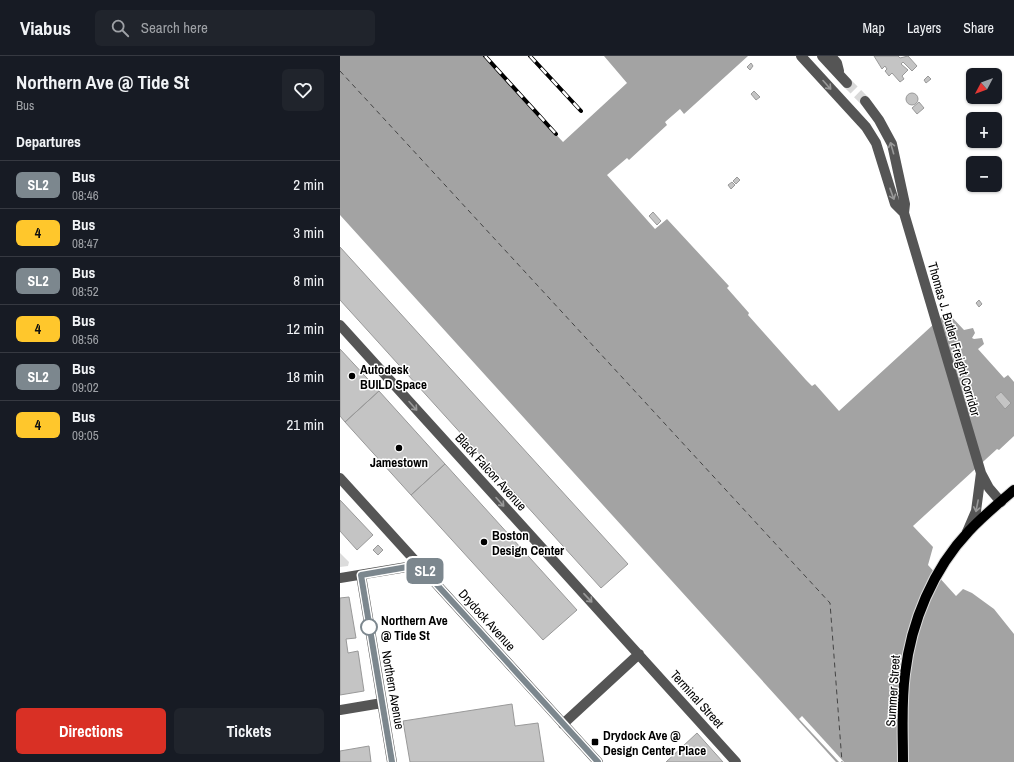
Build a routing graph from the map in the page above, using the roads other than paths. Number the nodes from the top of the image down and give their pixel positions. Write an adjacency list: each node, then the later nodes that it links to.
1 (801, 56): 5 (street, Thomas J. Butler Freight Corridor, one-way to 5)
2 (822, 56): 3 (street)
3 (831, 56)
4 (865, 101): 5 (street, Thomas J. Butler Freight Corridor, one-way to 4)
5 (904, 213): 7 (street, Thomas J. Butler Freight Corridor)
6 (340, 325): 15 (street, Black Falcon Avenue, one-way to 15)
7 (981, 473): 10 (street, Thomas J. Butler Freight Corridor); 11 (street, Thomas J. Butler Freight Corridor, one-way to 11)
8 (340, 478): 12 (street, Drydock Avenue)
9 (1014, 490): 10 (main road, Summer Street)
10 (1001, 502): 11 (main road, Summer Street)
11 (964, 537): 22 (main road, Summer Street)
12 (419, 565): 13 (street); 18 (street, Drydock Avenue)
13 (361, 575): 14 (street); 16 (street, Northern Avenue)
14 (340, 578)
15 (639, 654): 18 (street); 21 (street, Terminal Street)
16 (382, 703): 17 (street); 19 (street, Northern Avenue)
17 (340, 710)
18 (563, 724): 20 (street, Drydock Avenue)
19 (392, 762)
20 (598, 762)
21 (736, 762)
22 (902, 762)

